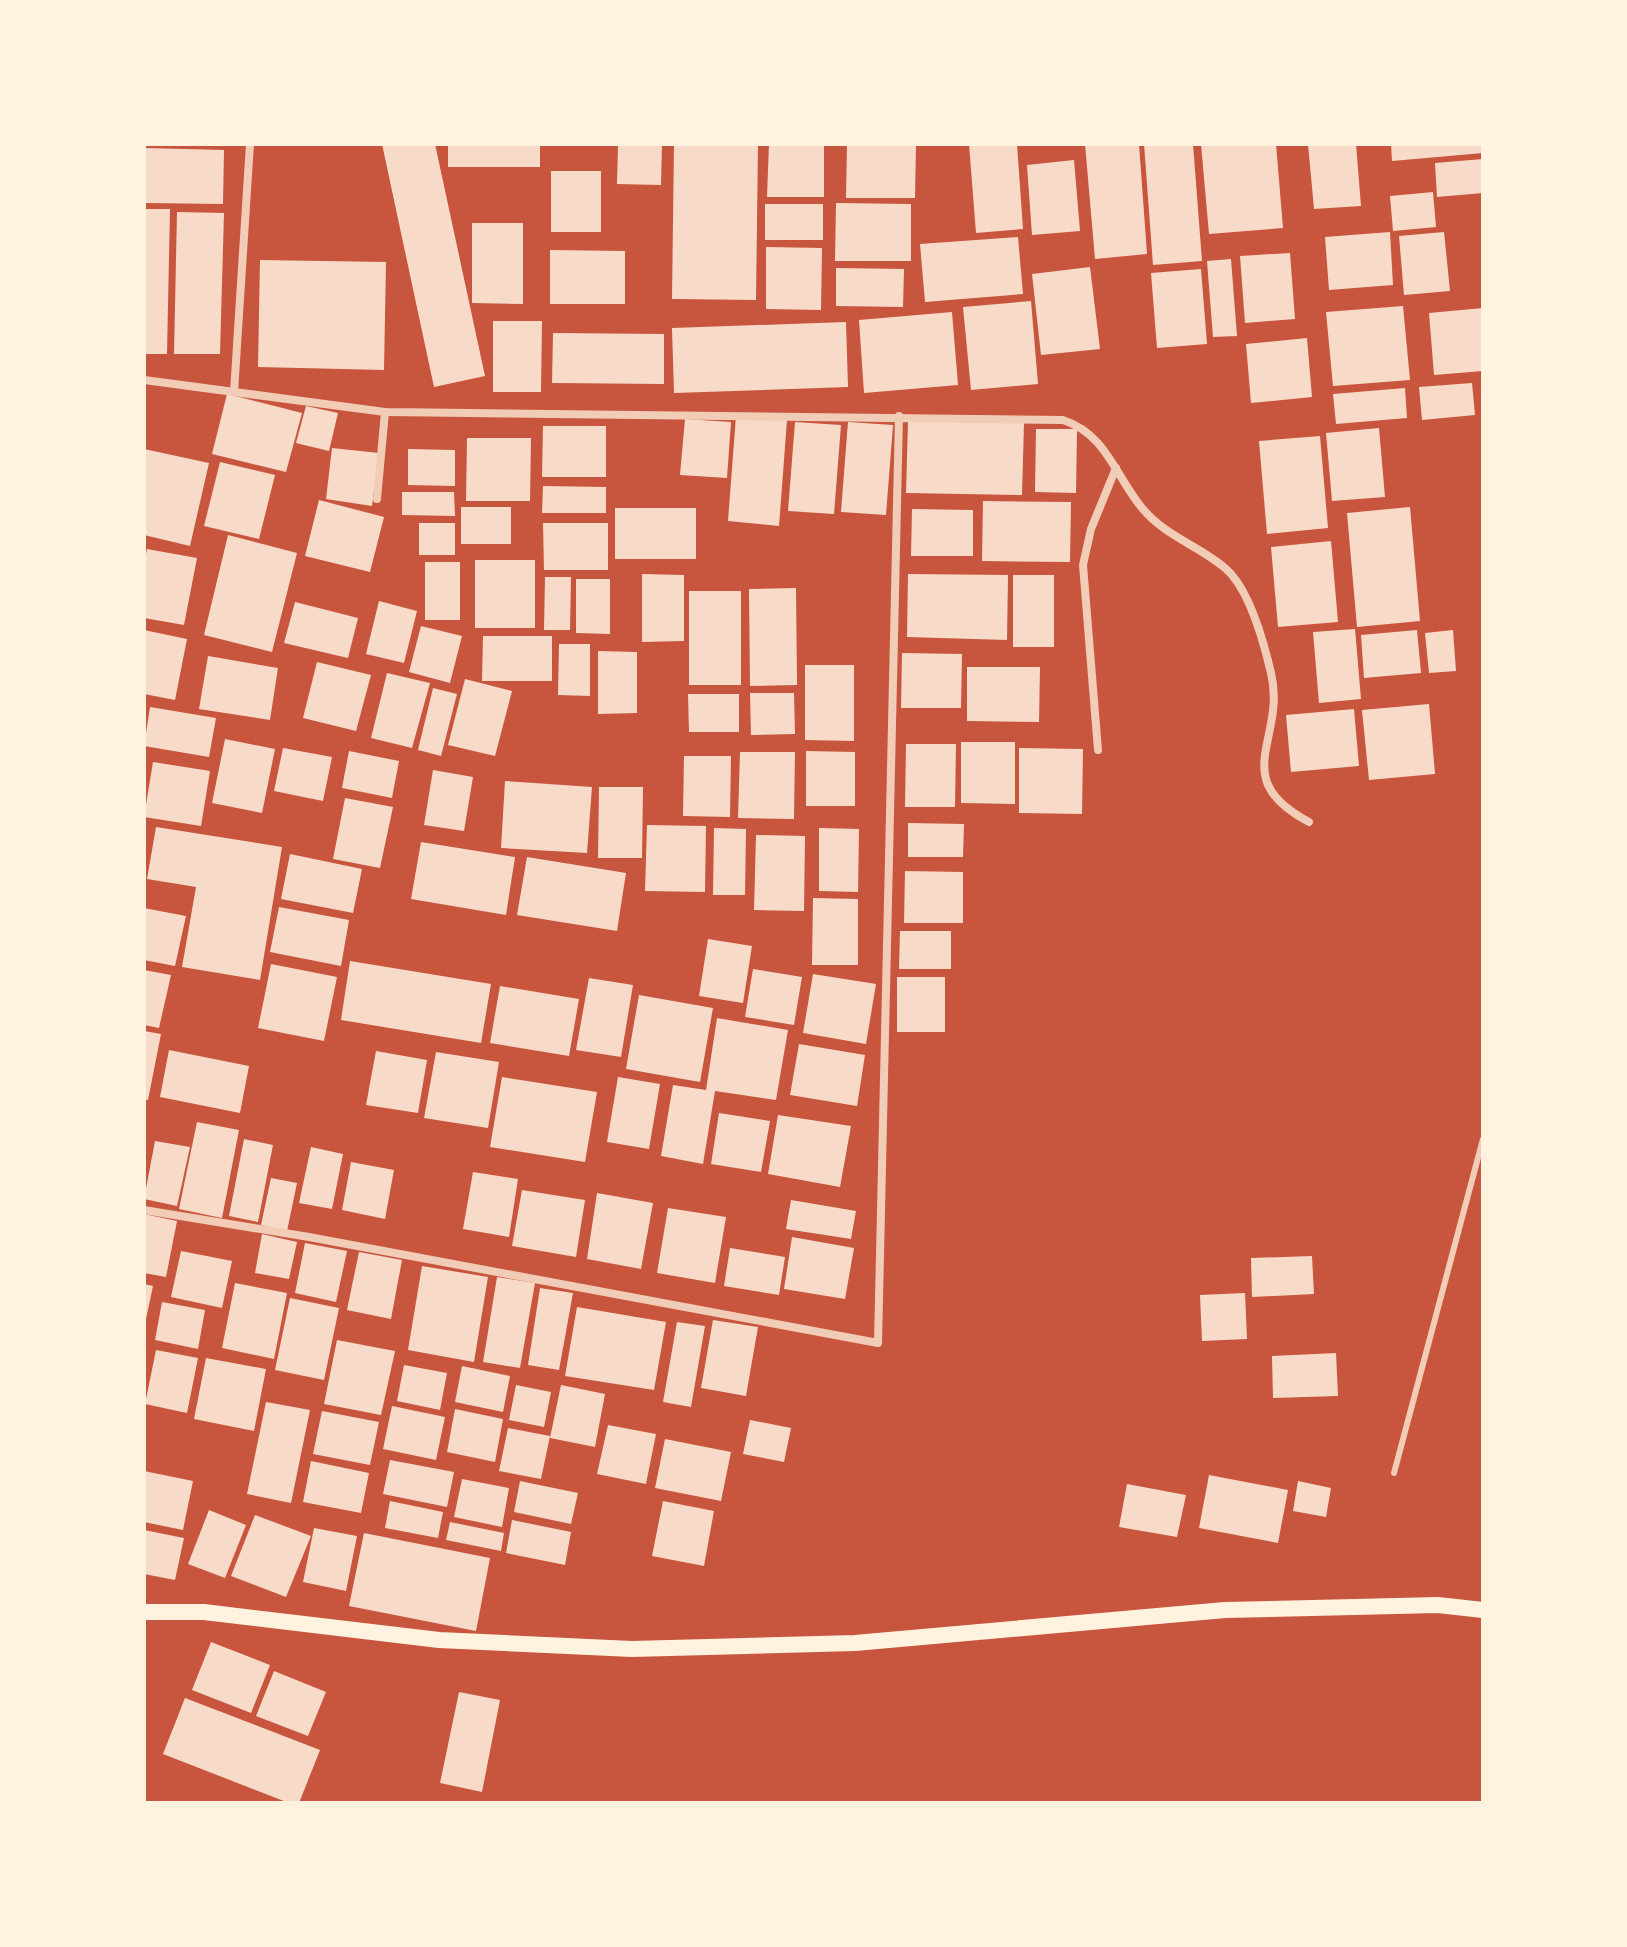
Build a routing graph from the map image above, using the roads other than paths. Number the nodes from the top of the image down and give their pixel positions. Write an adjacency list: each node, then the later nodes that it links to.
1 (250, 144): 3 (street)
2 (144, 380): 3 (street)
3 (234, 392): 4 (street)
4 (385, 412): 5 (street); 7 (street)
5 (899, 416): 6 (street); 11 (street)
6 (1116, 468): 8 (street); 9 (street)
7 (377, 499)
8 (1098, 750)
9 (1309, 822)
10 (1483, 1139): 12 (lane)
11 (144, 1210)
12 (1394, 1473)
13 (1483, 1610): 14 (main road)
14 (144, 1612)

